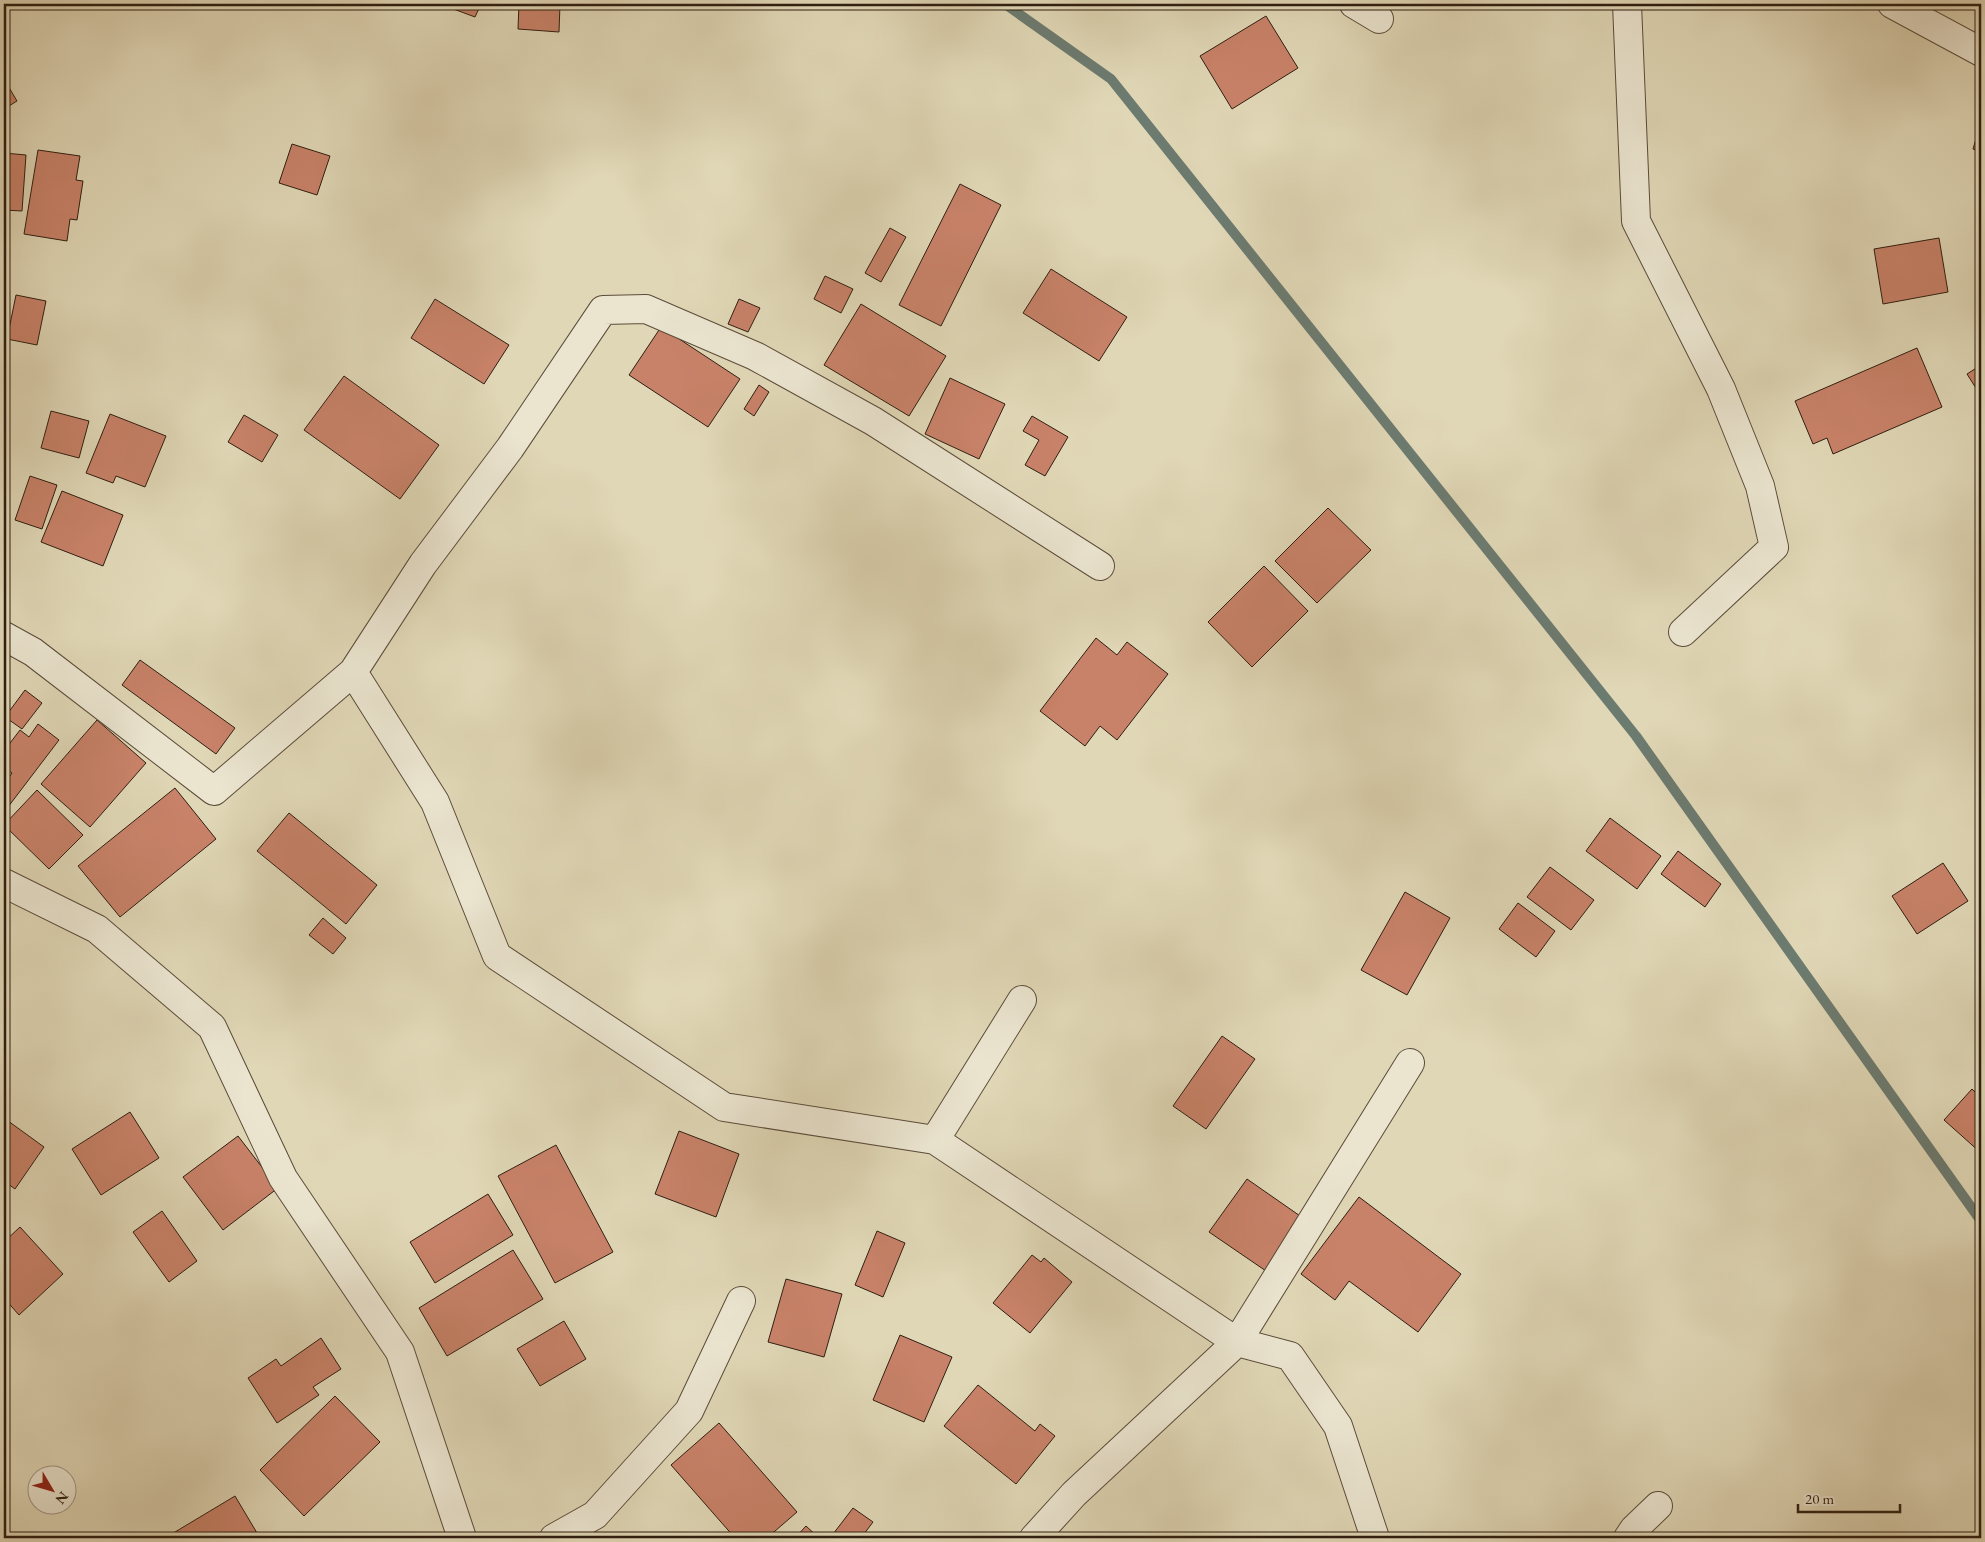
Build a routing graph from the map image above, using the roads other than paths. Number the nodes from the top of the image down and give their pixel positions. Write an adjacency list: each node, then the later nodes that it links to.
1 (1354, 4): 4 (street)
2 (1626, 4): 7 (street)
3 (1892, 4): 5 (street)
4 (1379, 18)
5 (1981, 52)
6 (1100, 566): 9 (street)
7 (1683, 632)
8 (4, 636): 9 (street)
9 (353, 672): 13 (street)
10 (4, 883): 17 (street)
11 (1022, 1000): 13 (street)
12 (1410, 1063): 15 (street)
13 (935, 1140): 15 (street)
14 (741, 1301): 18 (street)
15 (1237, 1342): 19 (street); 20 (street)
16 (1658, 1506): 21 (street)
17 (462, 1538)
18 (554, 1538)
19 (1034, 1538)
20 (1375, 1538)
21 (1628, 1538)

